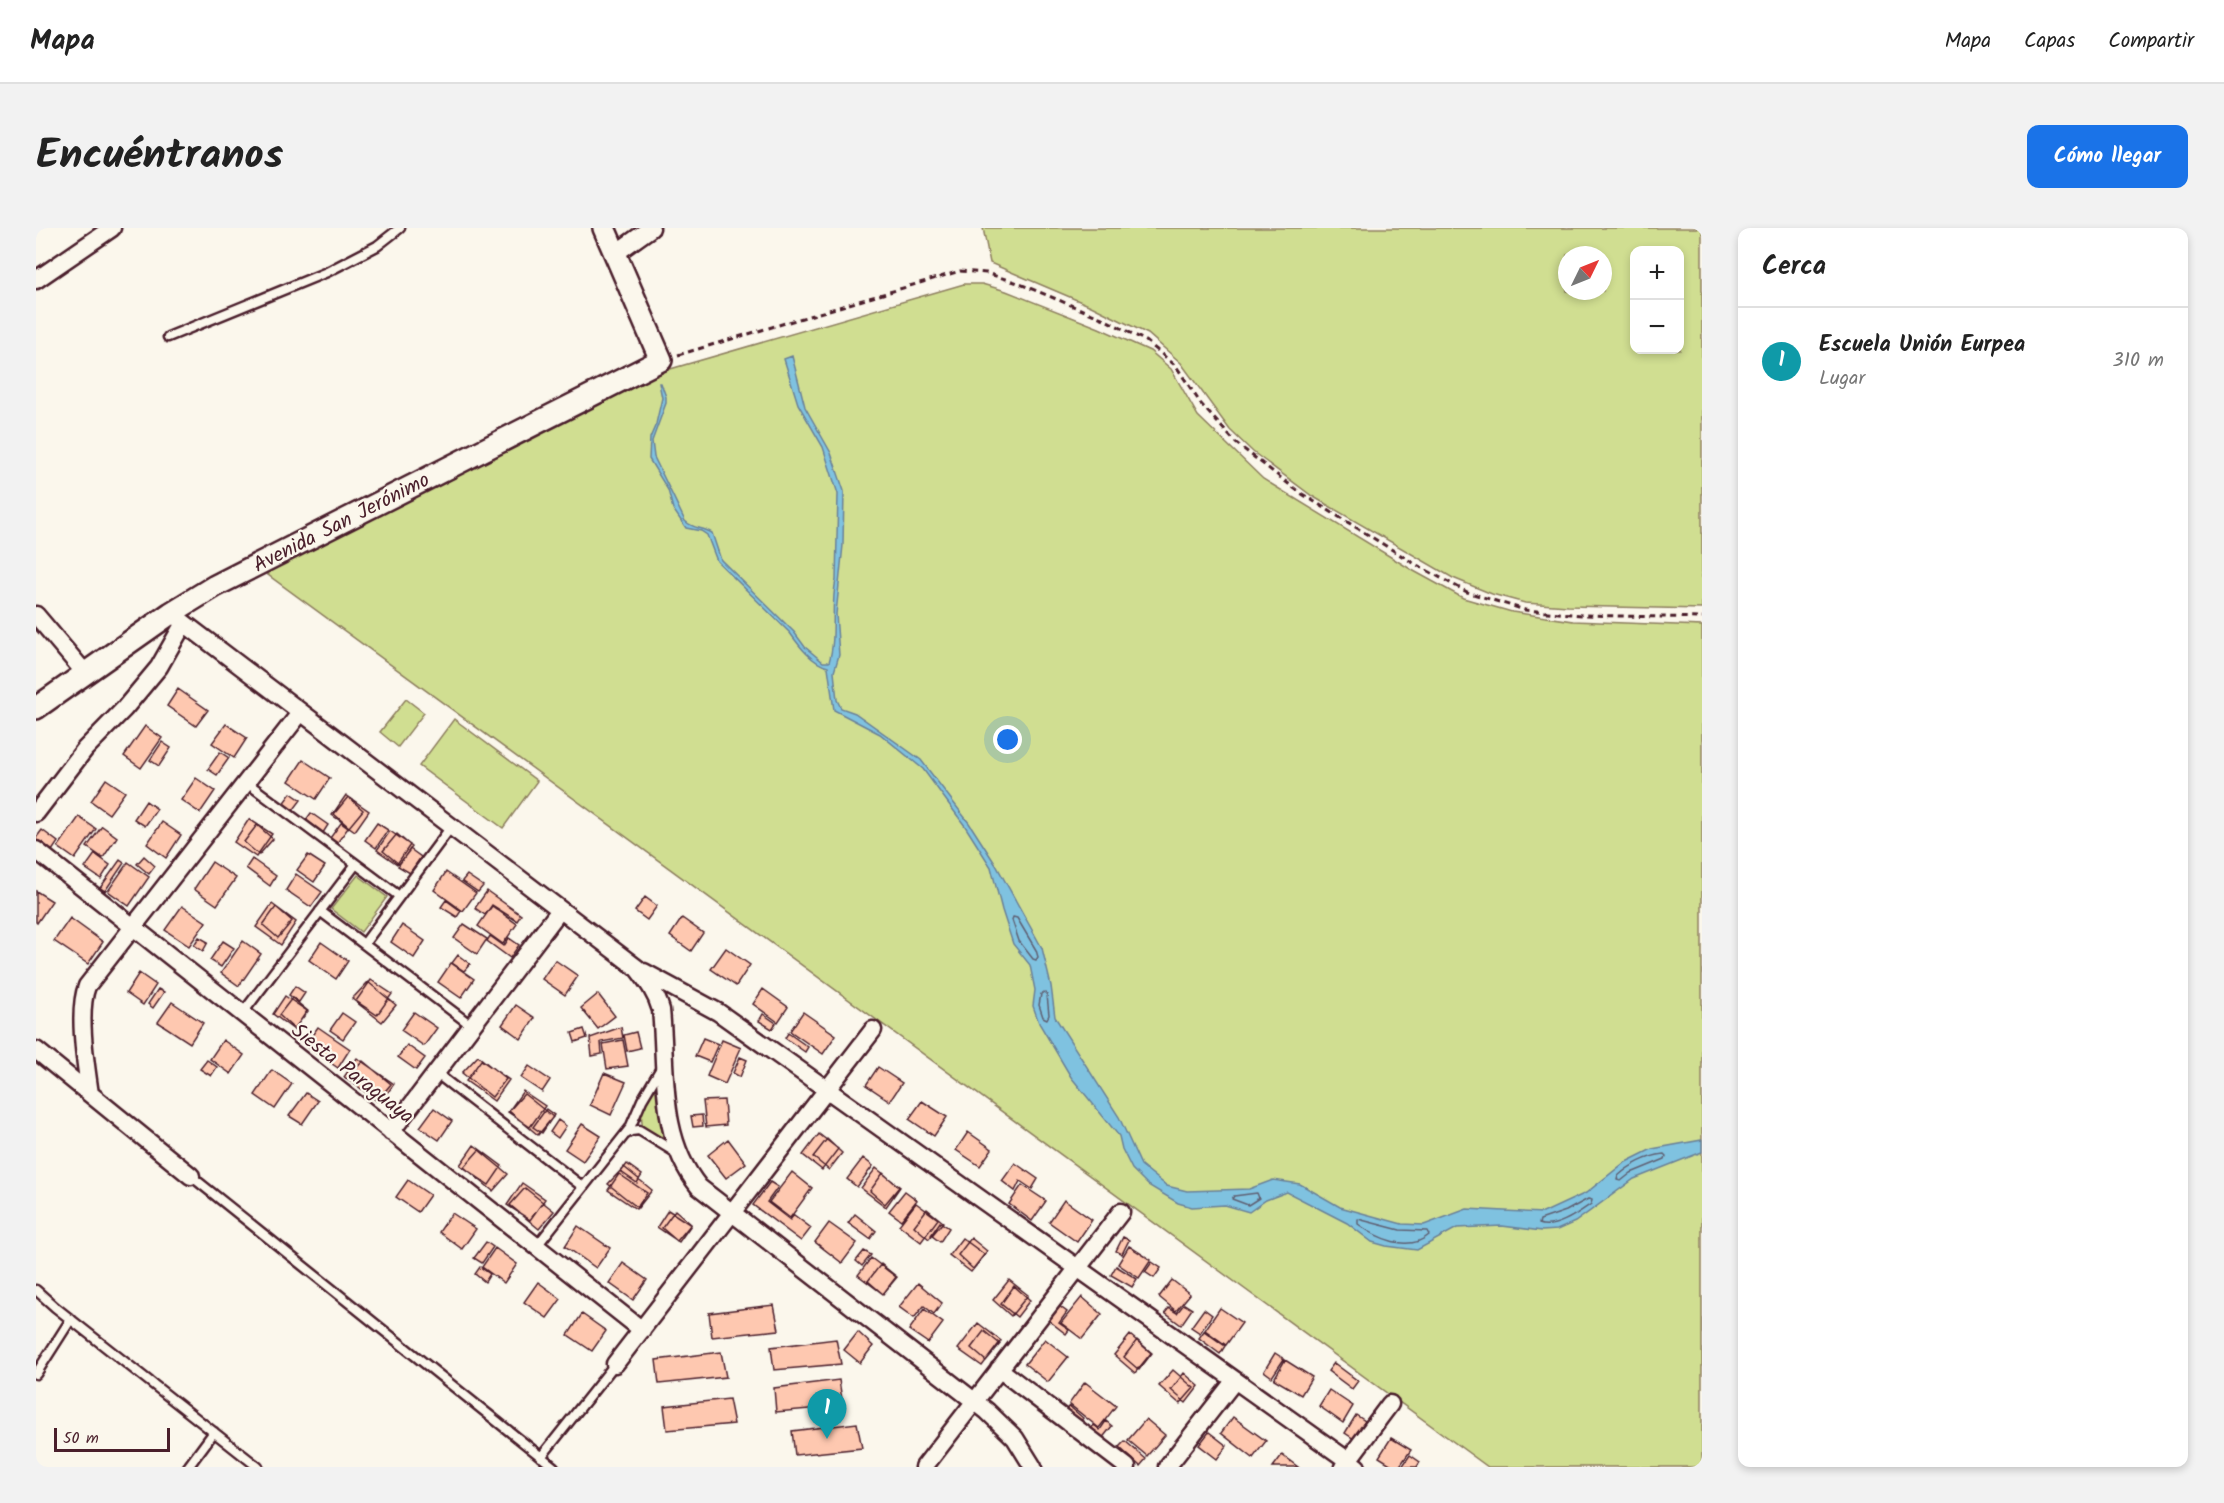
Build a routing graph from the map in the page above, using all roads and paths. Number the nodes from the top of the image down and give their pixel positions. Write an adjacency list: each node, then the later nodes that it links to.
1 (112, 228): 6 (street)
2 (400, 228): 7 (lane)
3 (604, 228): 5 (street)
4 (651, 228): 5 (street)
5 (616, 253): 8 (street)
6 (36, 280)
7 (168, 338)
8 (661, 360): 10 (street, Avenida San Jerónimo); 11 (path)
9 (36, 615): 12 (street)
10 (177, 618): 12 (street, Avenida San Jerónimo); 14 (street); 16 (street)
11 (1702, 618)
12 (85, 673): 13 (street, Avenida San Jerónimo)
13 (36, 708)
14 (301, 712): 15 (street); 17 (street)
15 (246, 782): 19 (lane); 23 (street)
16 (36, 813)
17 (451, 827): 20 (lane); 21 (street)
18 (36, 850): 23 (street, Siesta Paraguaya)
19 (356, 864): 20 (lane); 22 (lane)
20 (399, 896): 24 (lane)
21 (560, 910): 25 (street); 27 (street)
22 (320, 911): 24 (lane); 26 (lane)
23 (133, 927): 26 (street, Siesta Paraguaya); 33 (street)
24 (364, 944): 27 (lane)
25 (637, 968): 30 (street); 32 (street)
26 (242, 1014): 34 (street, Siesta Paraguaya)
27 (472, 1026): 31 (street)
28 (873, 1030): 32 (street)
29 (36, 1050): 33 (street)
30 (664, 1064): 35 (lane); 36 (street)
31 (436, 1073): 34 (street); 38 (lane)
32 (827, 1090): 39 (street); 42 (street)
33 (90, 1094): 37 (street)
34 (391, 1132): 41 (street, Siesta Paraguaya)
35 (623, 1136): 36 (lane); 38 (lane)
36 (680, 1158): 39 (street)
37 (191, 1176): 53 (lane)
38 (583, 1187): 41 (lane)
39 (732, 1212): 45 (street); 50 (street)
40 (1121, 1212): 42 (street)
41 (536, 1247): 45 (street, Siesta Paraguaya)
42 (1077, 1268): 47 (street); 49 (street)
43 (36, 1290): 44 (lane)
44 (70, 1319): 48 (lane); 52 (lane)
45 (642, 1330): 46 (street)
46 (615, 1364): 53 (lane)
47 (999, 1370): 50 (street); 60 (street)
48 (36, 1374)
49 (1235, 1380): 54 (street); 61 (street)
50 (975, 1401): 58 (street); 59 (street)
51 (1390, 1404): 54 (street)
52 (214, 1432): 55 (lane); 56 (lane)
53 (541, 1457): 57 (lane)
54 (1349, 1465)
55 (188, 1467)
56 (258, 1467)
57 (554, 1467)
58 (924, 1467)
59 (1033, 1467)
60 (1127, 1467)
61 (1167, 1467)

